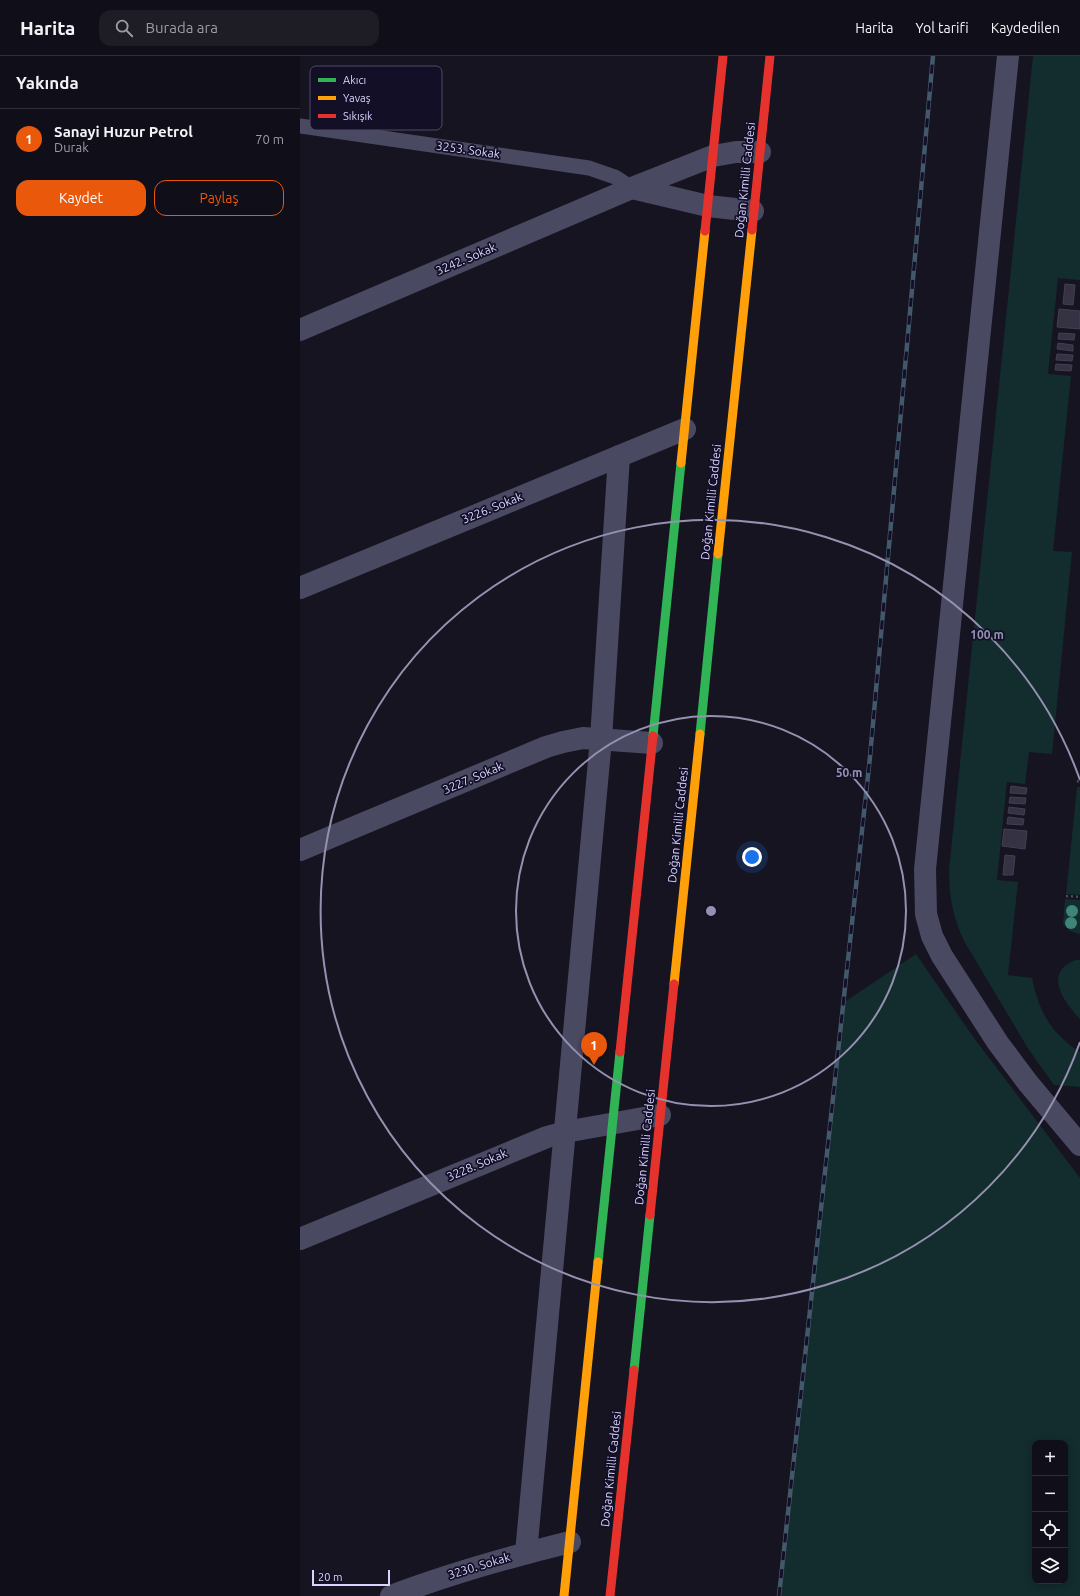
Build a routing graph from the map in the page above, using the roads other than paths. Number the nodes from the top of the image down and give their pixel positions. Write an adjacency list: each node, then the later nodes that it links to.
1 (723, 56): 8 (main road)
2 (770, 56): 7 (main road, Doğan Kimilli Caddesi)
3 (1008, 56): 22 (street)
4 (300, 126): 5 (lane, 3253. Sokak)
5 (310, 127)
6 (328, 130): 9 (lane, 3253. Sokak)
7 (760, 152): 8 (street, 3242. Sokak); 11 (main road, Doğan Kimilli Caddesi)
8 (713, 156): 9 (street, 3242. Sokak); 10 (main road)
9 (632, 188): 10 (street); 12 (street, 3242. Sokak)
10 (708, 206): 11 (street); 13 (main road)
11 (753, 211): 19 (main road, Doğan Kimilli Caddesi)
12 (300, 330)
13 (685, 429): 14 (street, 3226. Sokak); 17 (main road)
14 (619, 456): 15 (street, 3226. Sokak); 16 (street)
15 (300, 588)
16 (601, 738): 17 (street, 3227. Sokak); 18 (street, 3227. Sokak); 21 (street)
17 (652, 743): 20 (main road)
18 (300, 850)
19 (660, 1115): 20 (street, 3228. Sokak); 28 (main road, Doğan Kimilli Caddesi)
20 (613, 1123): 21 (street, 3228. Sokak); 24 (main road)
21 (565, 1132): 23 (street, 3228. Sokak); 25 (street)
22 (1080, 1145)
23 (300, 1239)
24 (570, 1542): 25 (street, 3230. Sokak); 27 (main road)
25 (526, 1553): 26 (street, 3230. Sokak)
26 (391, 1596)
27 (564, 1596)
28 (610, 1596)

